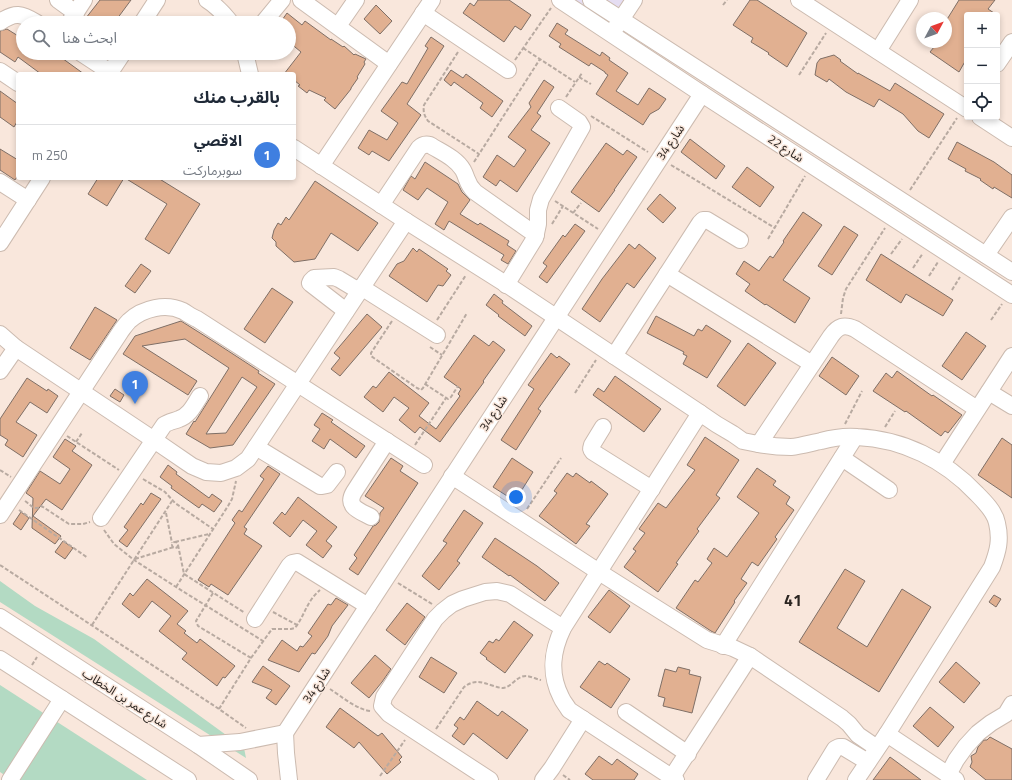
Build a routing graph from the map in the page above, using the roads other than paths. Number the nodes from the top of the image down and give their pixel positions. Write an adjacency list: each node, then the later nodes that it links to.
1 (58, 0): 14 (street)
2 (157, 0): 16 (street)
3 (207, 0): 17 (street)
4 (282, 0): 18 (street)
5 (301, 0): 22 (street)
6 (356, 0): 22 (street)
7 (591, 0): 12 (street, شارع 22)
8 (634, 0): 19 (street)
9 (799, 0): 25 (street)
10 (910, 0): 25 (street)
11 (556, 3): 21 (street, شارع 22)
12 (610, 5): 19 (street, شارع 22); 21 (street)
13 (428, 6): 30 (street); 31 (street)
14 (76, 12)
15 (22, 16): 20 (street)
16 (147, 16)
17 (226, 16)
18 (269, 16)
19 (622, 19): 23 (street); 53 (street, شارع 22)
20 (0, 22)
21 (598, 25): 23 (street, شارع 22)
22 (338, 26): 30 (street)
23 (612, 34): 37 (street, شارع 22)
24 (1012, 42): 29 (street)
25 (878, 51): 38 (street)
26 (92, 60): 33 (street)
27 (118, 60): 34 (street)
28 (247, 60): 35 (street)
29 (1000, 60)
30 (389, 64): 43 (street)
31 (508, 70)
32 (0, 71): 36 (street)
33 (109, 72)
34 (111, 72)
35 (250, 72)
36 (16, 82)
37 (702, 94): 58 (street, شارع 22); 60 (street, شارع 34)
38 (964, 107)
39 (559, 108): 50 (street)
40 (985, 120): 41 (street)
41 (1012, 138)
42 (296, 149): 43 (street)
43 (321, 166): 47 (street)
44 (41, 180): 46 (street)
45 (0, 182): 46 (street)
46 (28, 200): 52 (street)
47 (381, 205): 49 (street); 50 (street)
48 (1012, 217): 53 (street)
49 (406, 221): 56 (street); 57 (street)
50 (536, 235): 56 (street)
51 (740, 240): 55 (street)
52 (0, 243)
53 (986, 255): 54 (street, شارع 22)
54 (1012, 272)
55 (668, 274): 64 (street); 66 (street)
56 (506, 284): 60 (street)
57 (360, 289): 59 (street); 59 (street); 61 (street)
58 (1011, 294)
59 (346, 311): 68 (street)
60 (556, 317): 64 (street); 85 (street, شارع 34)
61 (433, 333)
62 (0, 334): 63 (street)
63 (16, 348): 67 (street); 69 (street)
64 (609, 352): 74 (street)
65 (1012, 356): 70 (street)
66 (812, 364): 73 (street); 79 (street)
67 (0, 371)
68 (298, 384): 69 (street); 78 (street); 80 (street)
69 (80, 391): 77 (street); 88 (street)
70 (988, 392): 72 (street); 73 (street)
71 (200, 396): 77 (street)
72 (1012, 406)
73 (977, 409): 82 (street)
74 (700, 413): 79 (street); 86 (street)
75 (603, 427): 86 (street)
76 (855, 437): 79 (street); 81 (street); 82 (street)
77 (154, 440): 80 (street); 91 (street)
78 (387, 441): 83 (street); 89 (street)
79 (759, 444)
80 (256, 447): 84 (street)
81 (842, 458): 87 (street); 97 (street)
82 (942, 464): 90 (street)
83 (424, 465)
84 (337, 472)
85 (452, 476): 92 (street); 93 (street, شارع 34)
86 (652, 489): 92 (street)
87 (889, 490)
88 (7, 504)
89 (371, 517)
90 (1005, 521): 105 (street)
91 (98, 523)
92 (599, 572): 96 (street); 97 (street)
93 (368, 606): 94 (street); 104 (street, شارع 34)
94 (259, 613)
95 (0, 617): 106 (street, شارع عمر بن الخطاب)
96 (563, 628): 103 (street); 116 (street)
97 (723, 646): 98 (street)
98 (750, 656): 107 (street); 108 (street)
99 (0, 659): 100 (street)
100 (62, 699): 112 (street); 113 (street)
101 (1012, 704): 110 (street)
102 (626, 712): 108 (street)
103 (583, 719): 111 (street); 117 (street)
104 (285, 733): 106 (street); 115 (street)
105 (887, 734): 107 (street); 110 (street)
106 (198, 745): 114 (street, شارع عمر بن الخطاب)
107 (877, 748): 109 (street)
108 (688, 754): 111 (street)
109 (868, 762): 118 (street); 119 (street)
110 (952, 777)
111 (673, 779)
112 (10, 780)
113 (188, 780)
114 (249, 780)
115 (289, 780)
116 (490, 780)
117 (542, 780)
118 (816, 780)
119 (856, 780)

